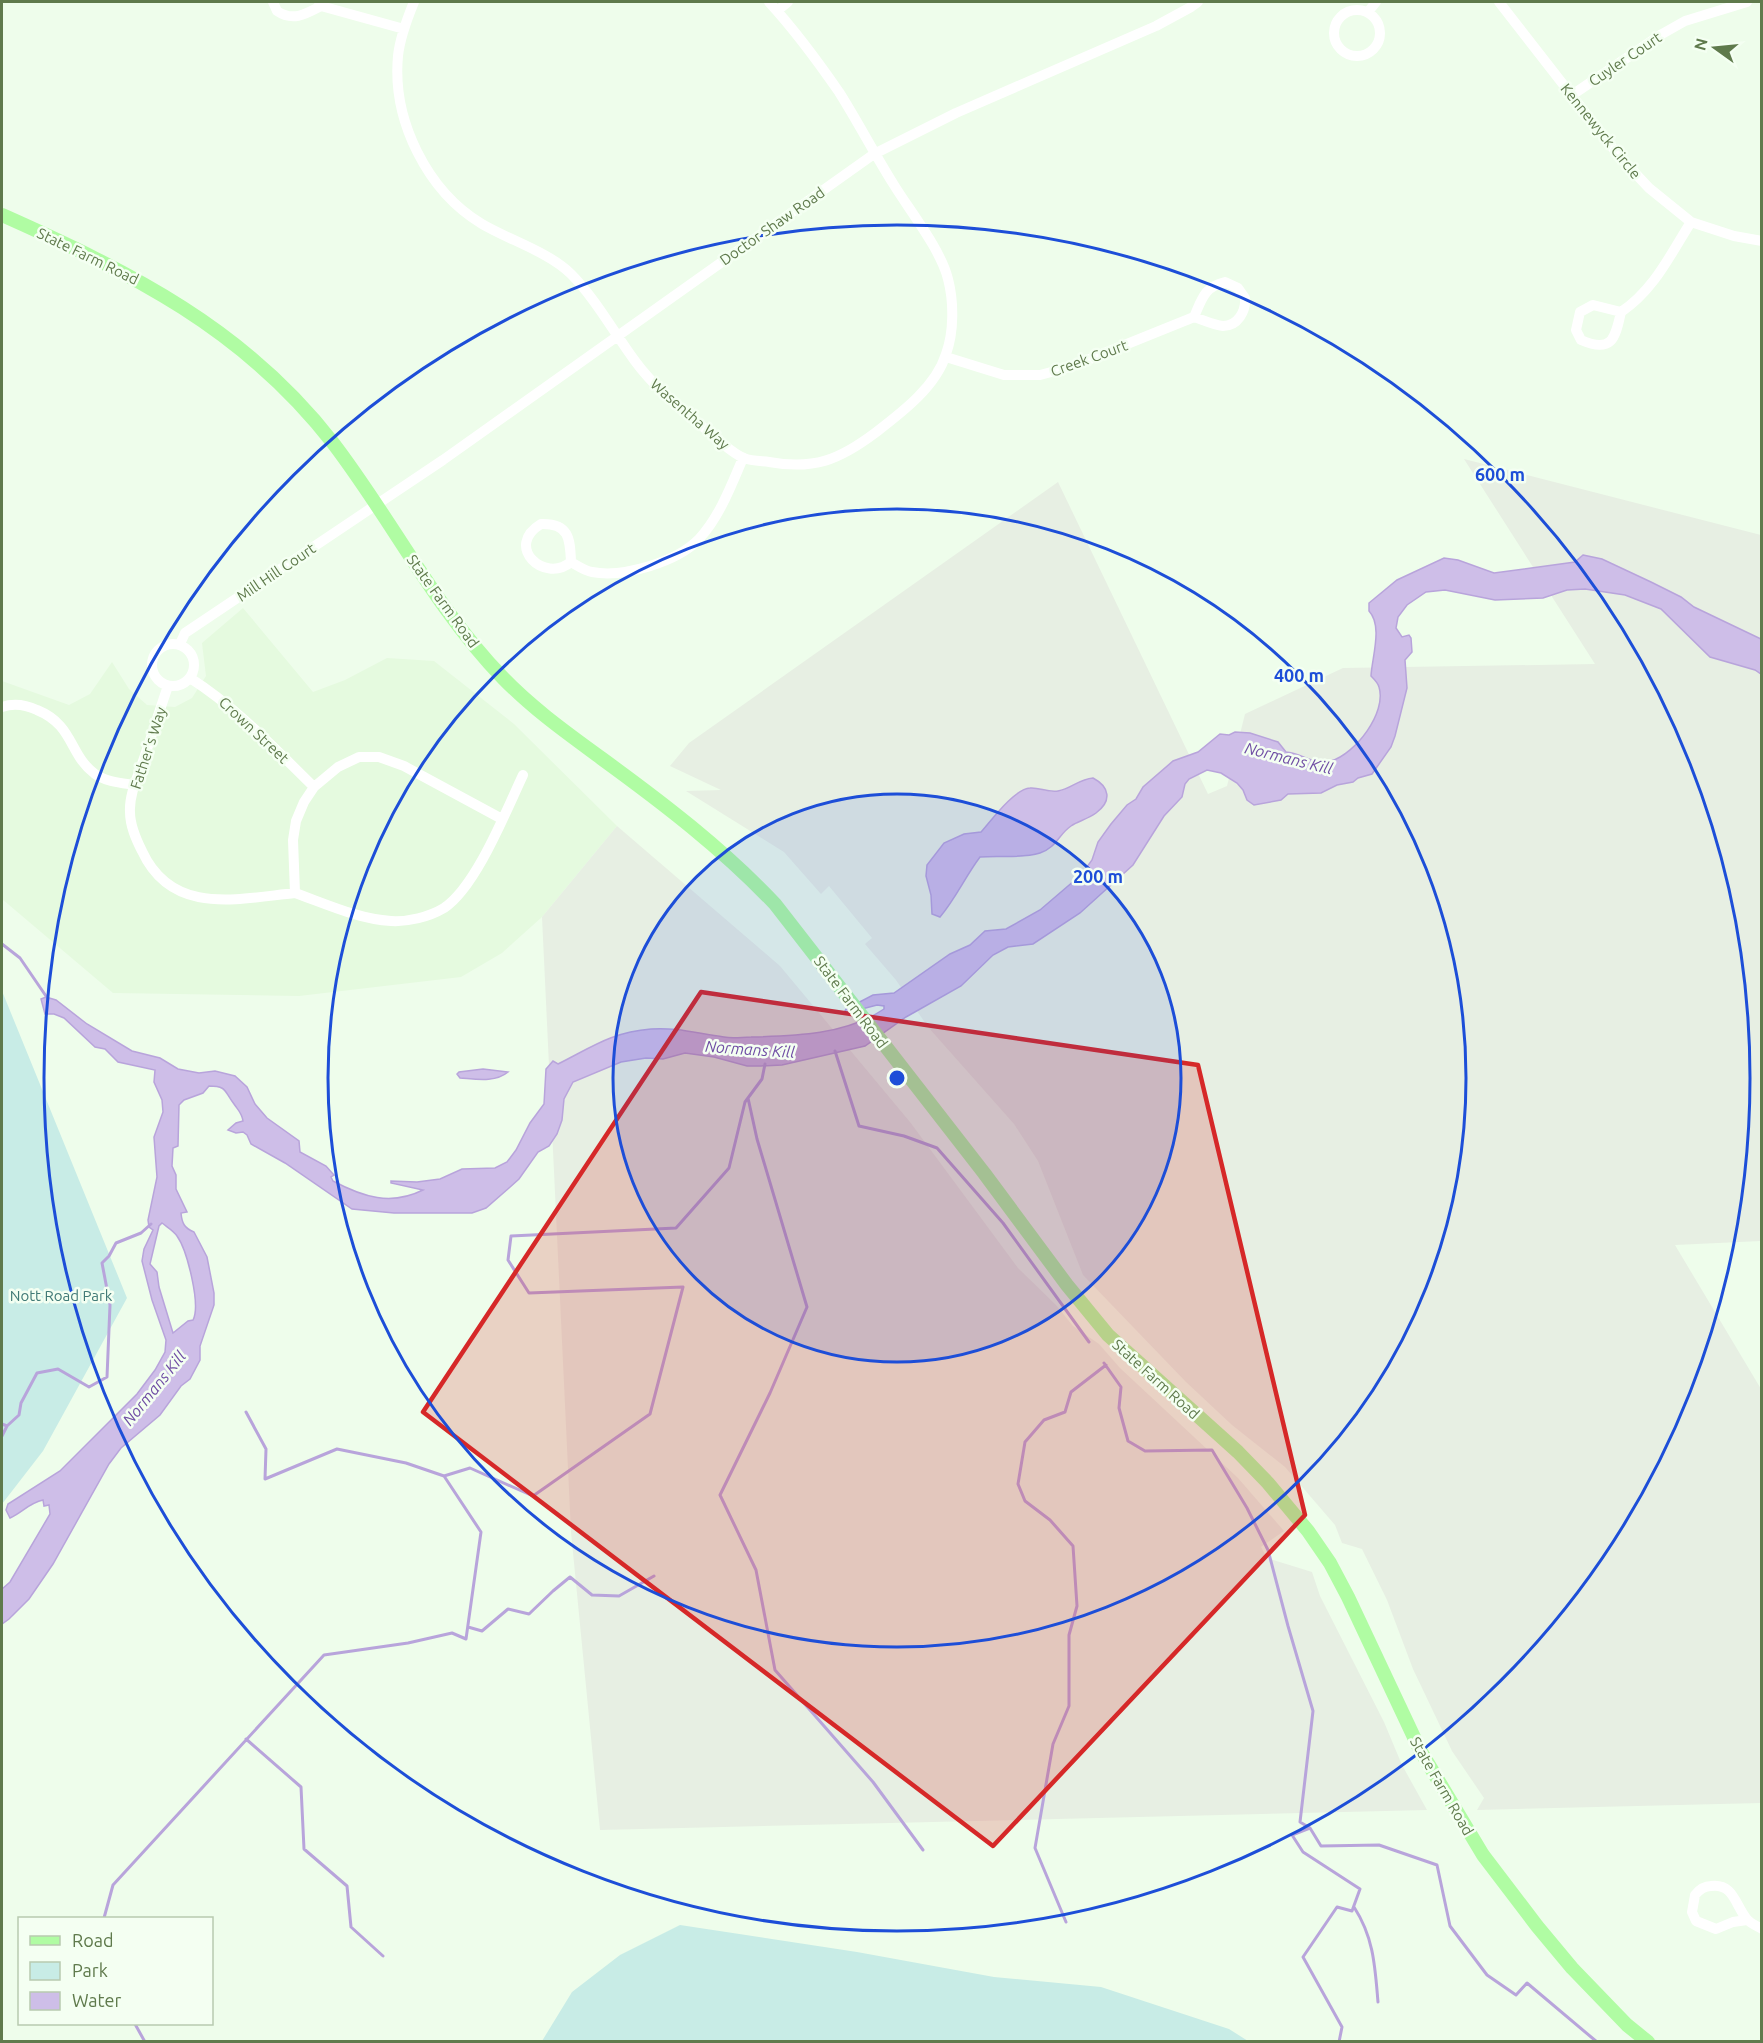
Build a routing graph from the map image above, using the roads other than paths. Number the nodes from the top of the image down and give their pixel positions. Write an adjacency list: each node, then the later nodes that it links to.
1 (273, 2): 9 (street)
2 (414, 2): 12 (street, Wasentha Way)
3 (769, 2): 10 (street, Wasentha Way)
4 (788, 2): 10 (street)
5 (1198, 2): 14 (street, Doctor Shaw Road)
6 (1376, 2): 11 (street)
7 (1498, 2): 13 (street, Kennewyck Circle)
8 (1747, 2): 13 (street, Cuyler Court)
9 (320, 4): 12 (street)
10 (777, 10): 14 (street, Wasentha Way)
11 (1368, 12): 11 (street)
12 (404, 29): 20 (street, Wasentha Way)
13 (1572, 95): 16 (street, Kennewyck Circle)
14 (874, 154): 20 (street, Doctor Shaw Road); 21 (street, Wasentha Way)
15 (2, 215): 23 (main road, State Farm Road)
16 (1691, 222): 17 (street, Kennewyck Circle); 18 (street)
17 (1761, 242)
18 (1621, 312): 18 (street)
19 (1194, 317): 19 (street); 21 (street, Creek Court)
20 (618, 335): 22 (street, Wasentha Way); 23 (street, Doctor Shaw Road)
21 (946, 357): 22 (street, Wasentha Way)
22 (743, 458): 24 (street)
23 (377, 504): 25 (street, Mill Hill Court); 36 (main road, State Farm Road)
24 (571, 562): 24 (street)
25 (180, 644): 26 (street); 27 (street, Mill Hill Court)
26 (190, 678): 27 (street); 31 (street, Crown Street)
27 (168, 686): 30 (street, Father's Way)
28 (2, 707): 30 (street)
29 (524, 775): 32 (street)
30 (135, 786): 33 (street, Father's Way)
31 (314, 787): 32 (street); 33 (street)
32 (502, 819): 33 (street)
33 (294, 892)
34 (1746, 1920): 34 (street); 35 (street)
35 (1761, 1929)
36 (1648, 2042)

